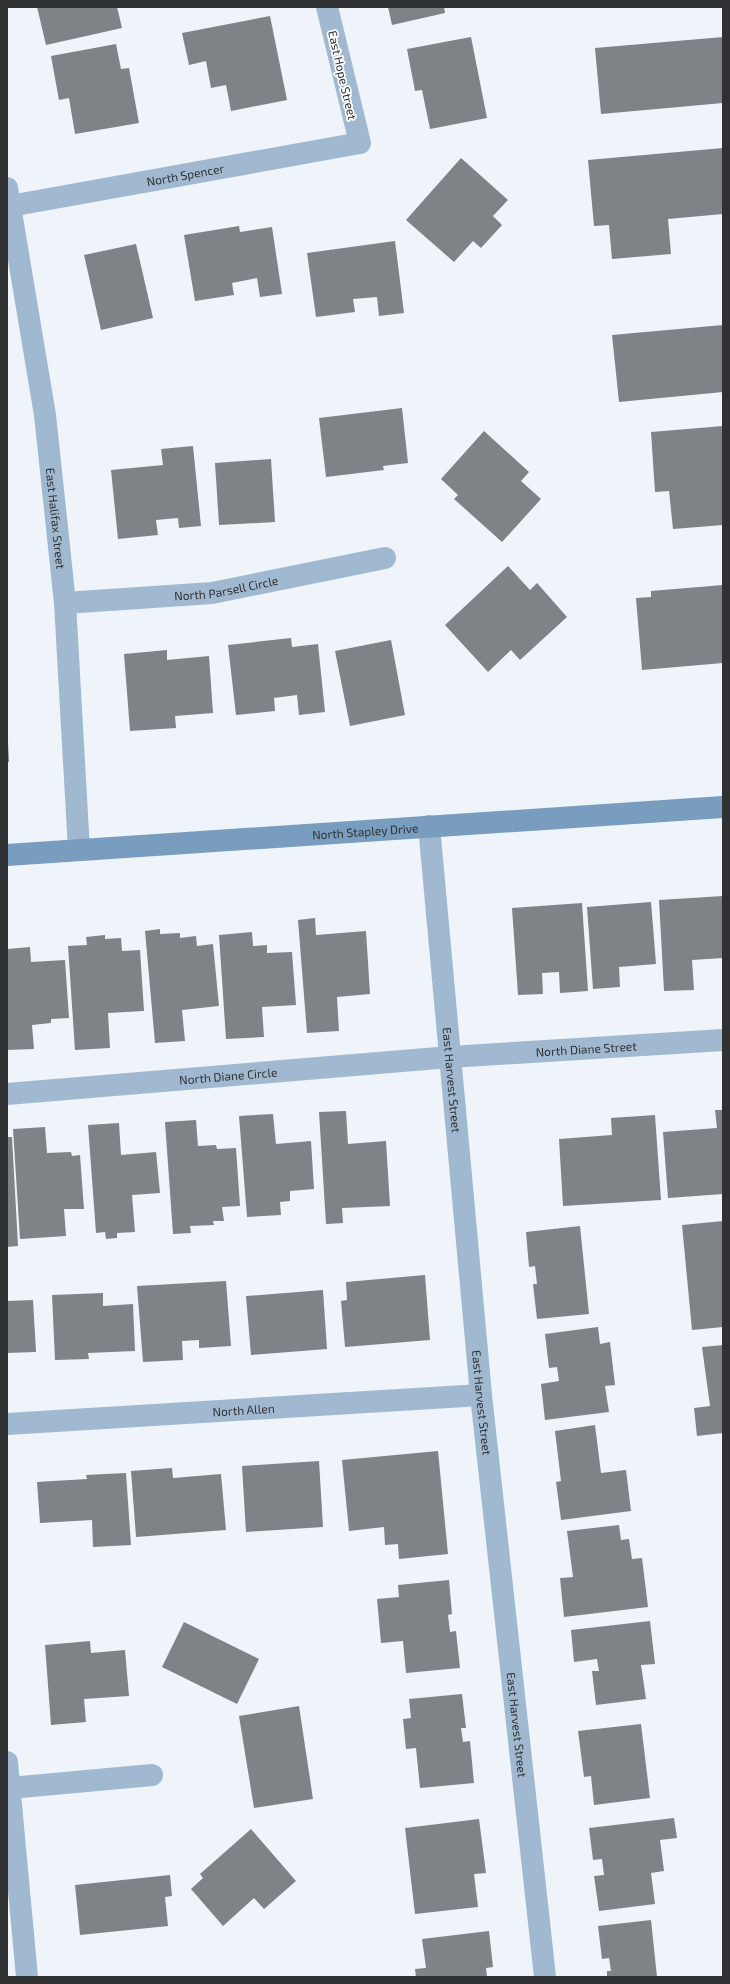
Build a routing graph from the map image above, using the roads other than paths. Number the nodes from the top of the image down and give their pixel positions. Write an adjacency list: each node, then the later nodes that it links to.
1 (327, 7): 2 (street, East Hope Street)
2 (360, 143): 3 (street, North Spencer)
3 (9, 197): 5 (street, East Halifax Street)
4 (385, 558): 5 (street, North Parsell Circle)
5 (65, 603): 8 (street, East Halifax Street)
6 (723, 807): 7 (main road, North Stapley Drive)
7 (429, 826): 8 (main road, North Stapley Drive); 11 (street, East Harvest Street)
8 (79, 850): 9 (main road, North Stapley Drive)
9 (7, 855)
10 (723, 1040): 11 (street, North Diane Street)
11 (450, 1057): 12 (street, North Diane Circle); 13 (street, East Harvest Street)
12 (7, 1094)
13 (481, 1395): 14 (street, North Allen); 19 (street, East Harvest Street)
14 (7, 1424)
15 (7, 1762): 17 (street)
16 (152, 1775): 17 (street)
17 (10, 1788): 18 (street)
18 (27, 1977)
19 (546, 1977)

